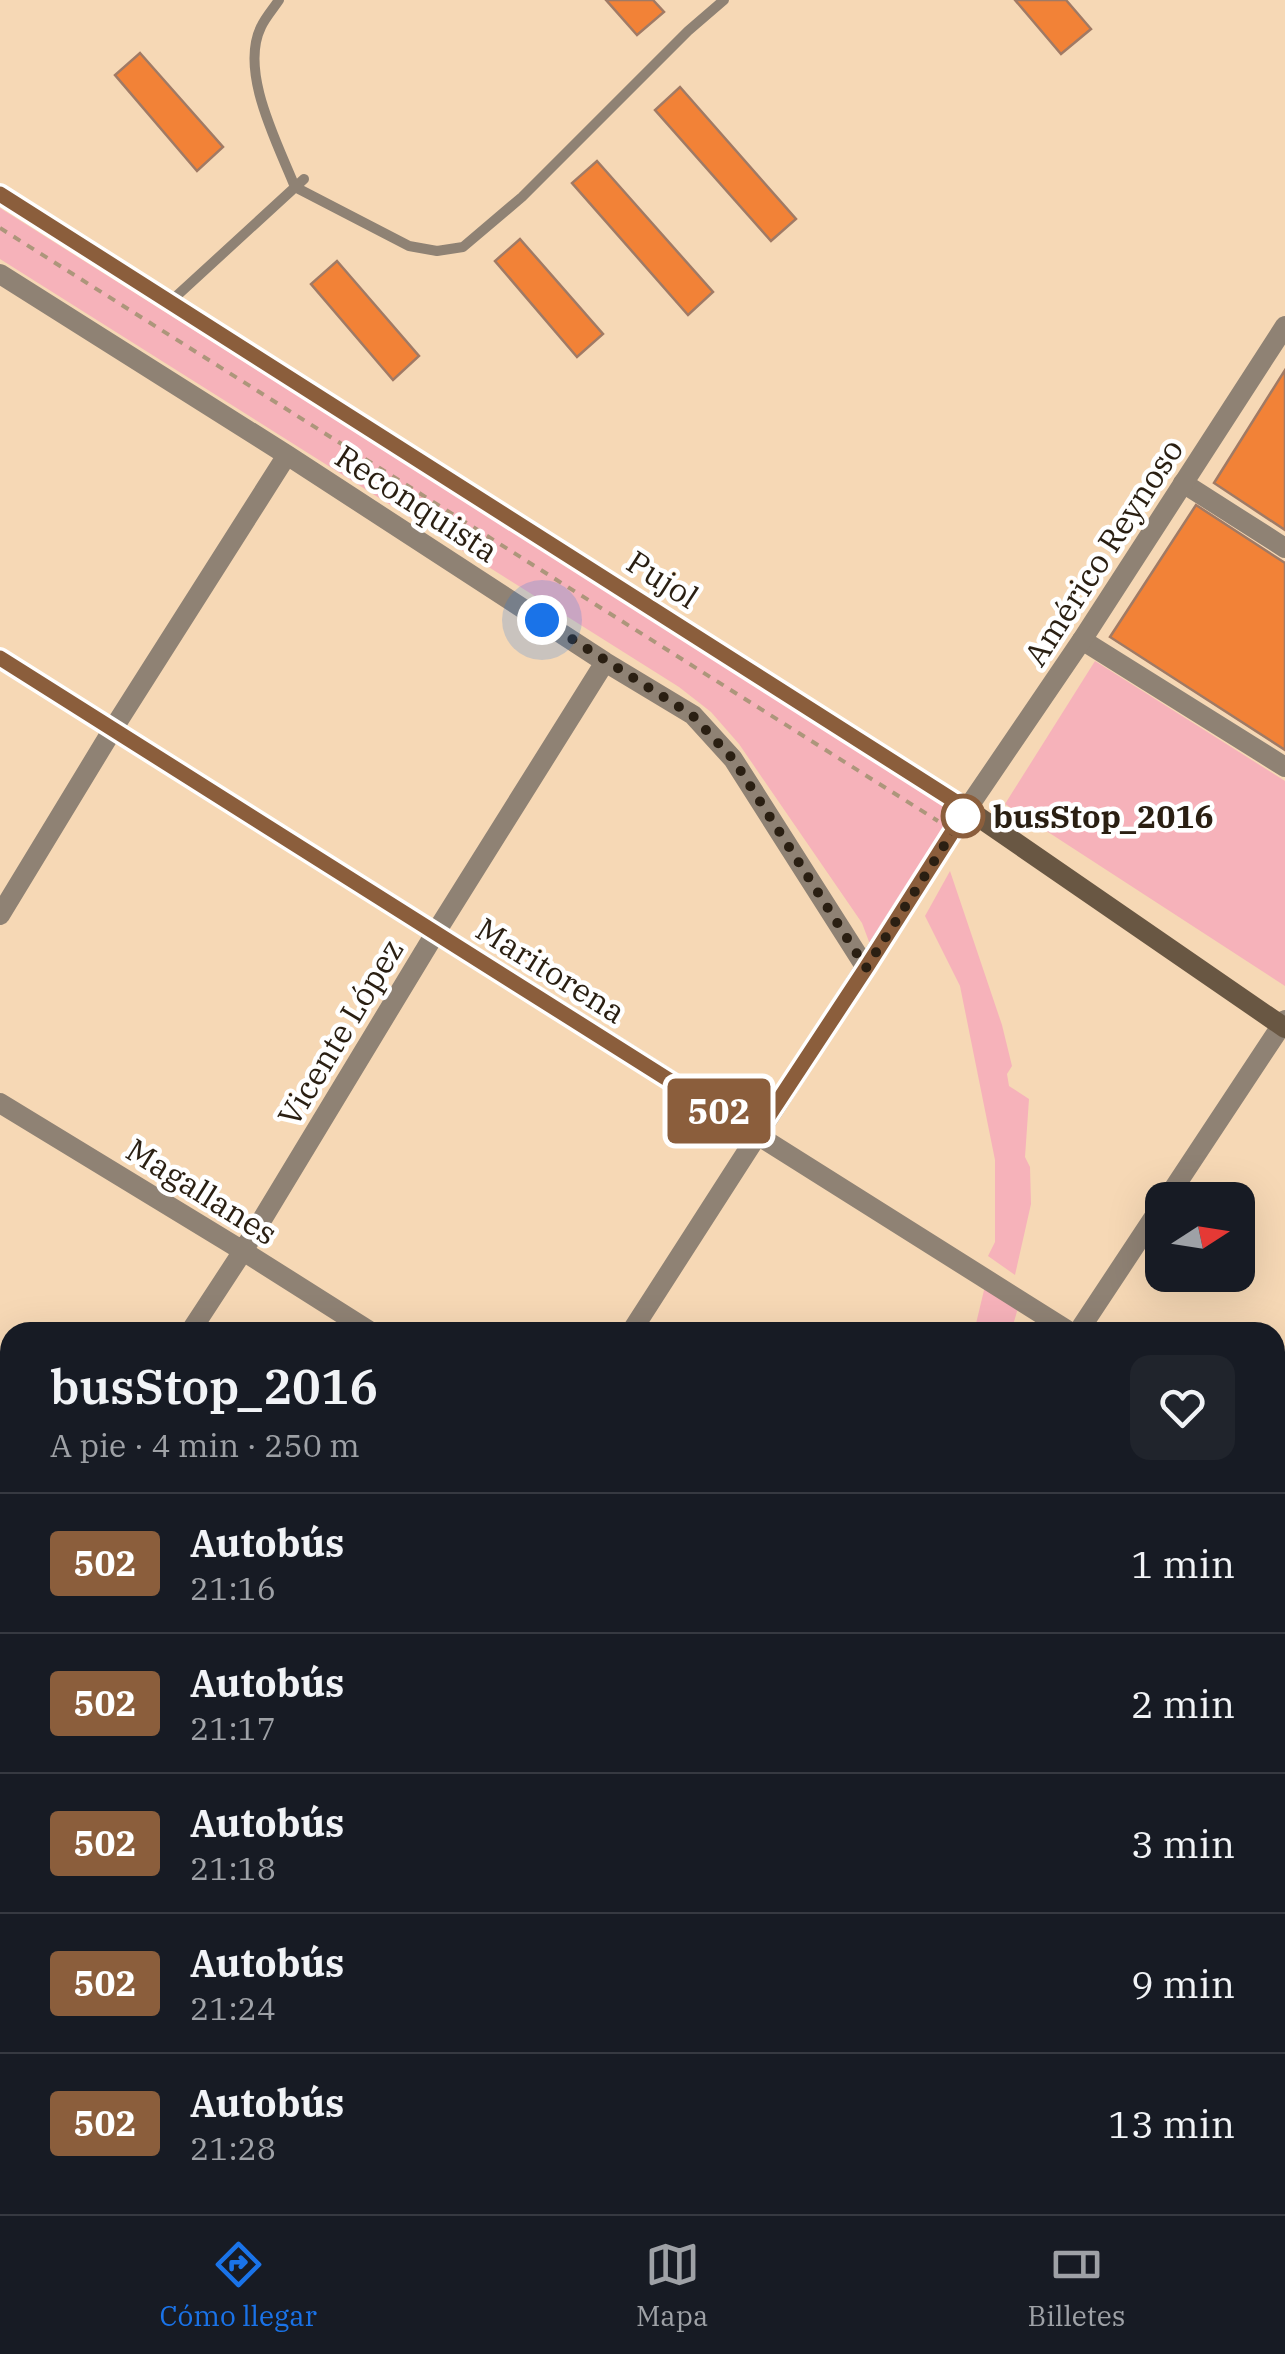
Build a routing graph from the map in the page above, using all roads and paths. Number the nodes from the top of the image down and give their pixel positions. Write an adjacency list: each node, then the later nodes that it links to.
1 (278, 0): 3 (lane)
2 (724, 0): 3 (lane)
3 (300, 183): 7 (lane)
4 (0, 194): 7 (main road, Pujol)
5 (0, 228): 18 (path)
6 (0, 274): 9 (street, Reconquista)
7 (171, 301): 17 (main road, Pujol)
8 (1285, 326): 10 (street, Américo Reynoso)
9 (287, 455): 14 (street, Reconquista); 15 (street)
10 (1183, 484): 11 (street); 12 (street, Américo Reynoso)
11 (1285, 548)
12 (1082, 640): 16 (street); 17 (street, Américo Reynoso)
13 (0, 658): 15 (street, Maritorena)
14 (606, 662): 20 (street, Vicente López); 21 (street, Reconquista)
15 (113, 729): 19 (street); 20 (street, Maritorena)
16 (1285, 767)
17 (967, 809): 18 (street, Américo Reynoso); 22 (main road, Pujol)
18 (953, 832): 21 (street, Américo Reynoso)
19 (0, 915)
20 (436, 932): 24 (street, Maritorena); 27 (street, Vicente López)
21 (866, 968): 24 (street, Américo Reynoso)
22 (1284, 1024): 25 (street)
23 (0, 1104): 27 (street, Magallanes)
24 (756, 1135): 30 (street, Américo Reynoso); 31 (street, Maritorena)
25 (1178, 1182)
26 (1145, 1232): 32 (street)
27 (243, 1251): 28 (street, Vicente López); 29 (street, Magallanes)
28 (197, 1322)
29 (355, 1322)
30 (638, 1322)
31 (1054, 1322)
32 (1085, 1322)

